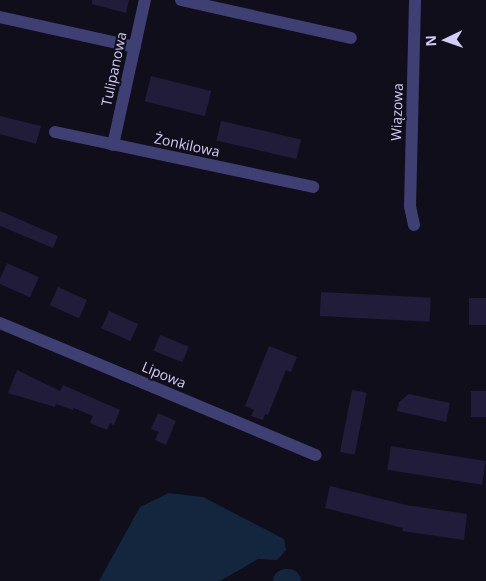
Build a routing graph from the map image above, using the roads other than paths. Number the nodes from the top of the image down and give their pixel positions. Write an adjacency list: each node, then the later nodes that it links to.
1 (145, 0): 6 (street, Tulipanowa)
2 (181, 0): 5 (street)
3 (415, 0): 10 (street, Wiązowa)
4 (0, 17): 6 (street)
5 (351, 38)
6 (135, 47): 8 (street, Tulipanowa)
7 (55, 132): 8 (street, Żonkilowa)
8 (114, 145): 9 (street, Żonkilowa)
9 (313, 188)
10 (414, 225)
11 (0, 323): 12 (street, Lipowa)
12 (316, 456)

